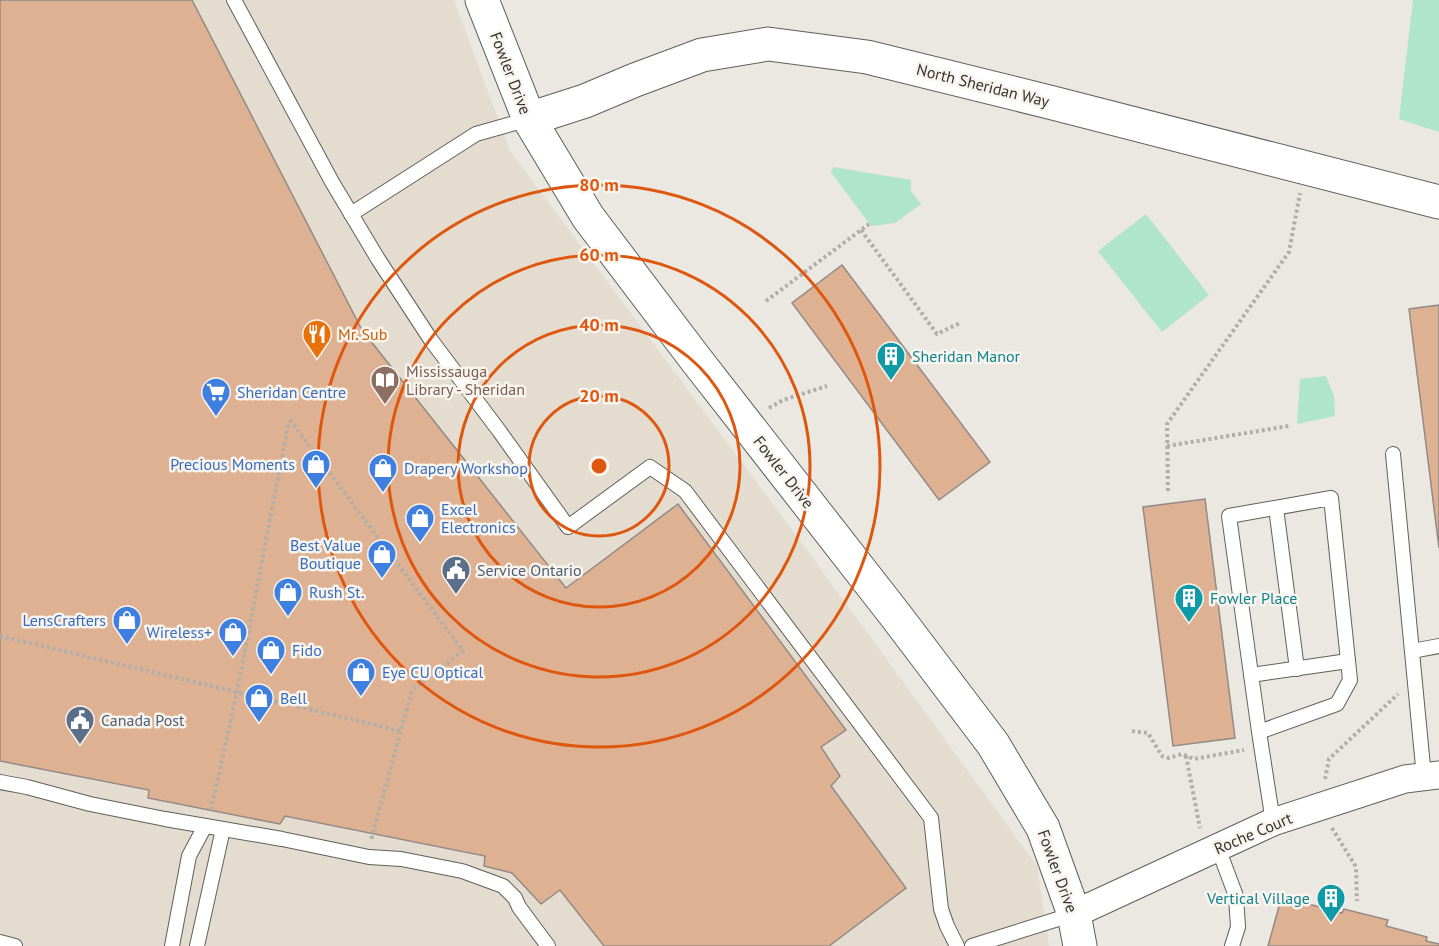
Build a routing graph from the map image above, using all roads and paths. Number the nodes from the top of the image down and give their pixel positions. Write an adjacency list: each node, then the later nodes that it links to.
1 (234, 0): 6 (lane)
2 (482, 0): 3 (street, Fowler Drive)
3 (529, 119): 4 (street, North Sheridan Way); 6 (lane); 12 (street, Fowler Drive)
4 (1304, 167): 5 (street, North Sheridan Way); 14 (path)
5 (1439, 202)
6 (351, 214): 46 (lane)
7 (869, 224): 8 (path)
8 (861, 230): 9 (path); 10 (path)
9 (766, 301)
10 (960, 323)
11 (827, 386): 12 (path)
12 (746, 423): 40 (street, Fowler Drive)
13 (1289, 426): 14 (path)
14 (1167, 446): 16 (path)
15 (1393, 454): 20 (lane)
16 (1168, 491)
17 (1276, 508): 21 (lane); 22 (lane); 23 (lane)
18 (0, 636): 25 (path)
19 (1439, 646): 20 (lane)
20 (1412, 651): 24 (lane)
21 (1348, 661): 22 (lane); 28 (lane)
22 (1297, 669): 23 (lane)
23 (1251, 675): 28 (lane)
24 (1414, 679): 31 (lane); 33 (path)
25 (237, 692): 26 (path); 26 (path); 35 (path)
26 (401, 731): 38 (path)
27 (1132, 731): 30 (path)
28 (1259, 732): 29 (lane)
29 (1261, 747): 30 (path); 34 (lane)
30 (1186, 755): 37 (path)
31 (1431, 776): 33 (street, Roche Court)
32 (0, 782): 35 (lane)
33 (1320, 807): 34 (street, Roche Court); 39 (path)
34 (1273, 822): 37 (street, Roche Court)
35 (206, 826): 36 (lane); 43 (lane)
36 (223, 829): 38 (lane); 44 (lane)
37 (1211, 851): 40 (street, Roche Court); 49 (lane)
38 (369, 857): 45 (lane)
39 (1357, 900)
40 (1074, 914): 47 (lane); 48 (street, Fowler Drive)
41 (0, 942): 42 (lane)
42 (15, 946)
43 (172, 946)
44 (197, 946)
45 (548, 946)
46 (957, 946)
47 (972, 946)
48 (1080, 946)
49 (1232, 946)

